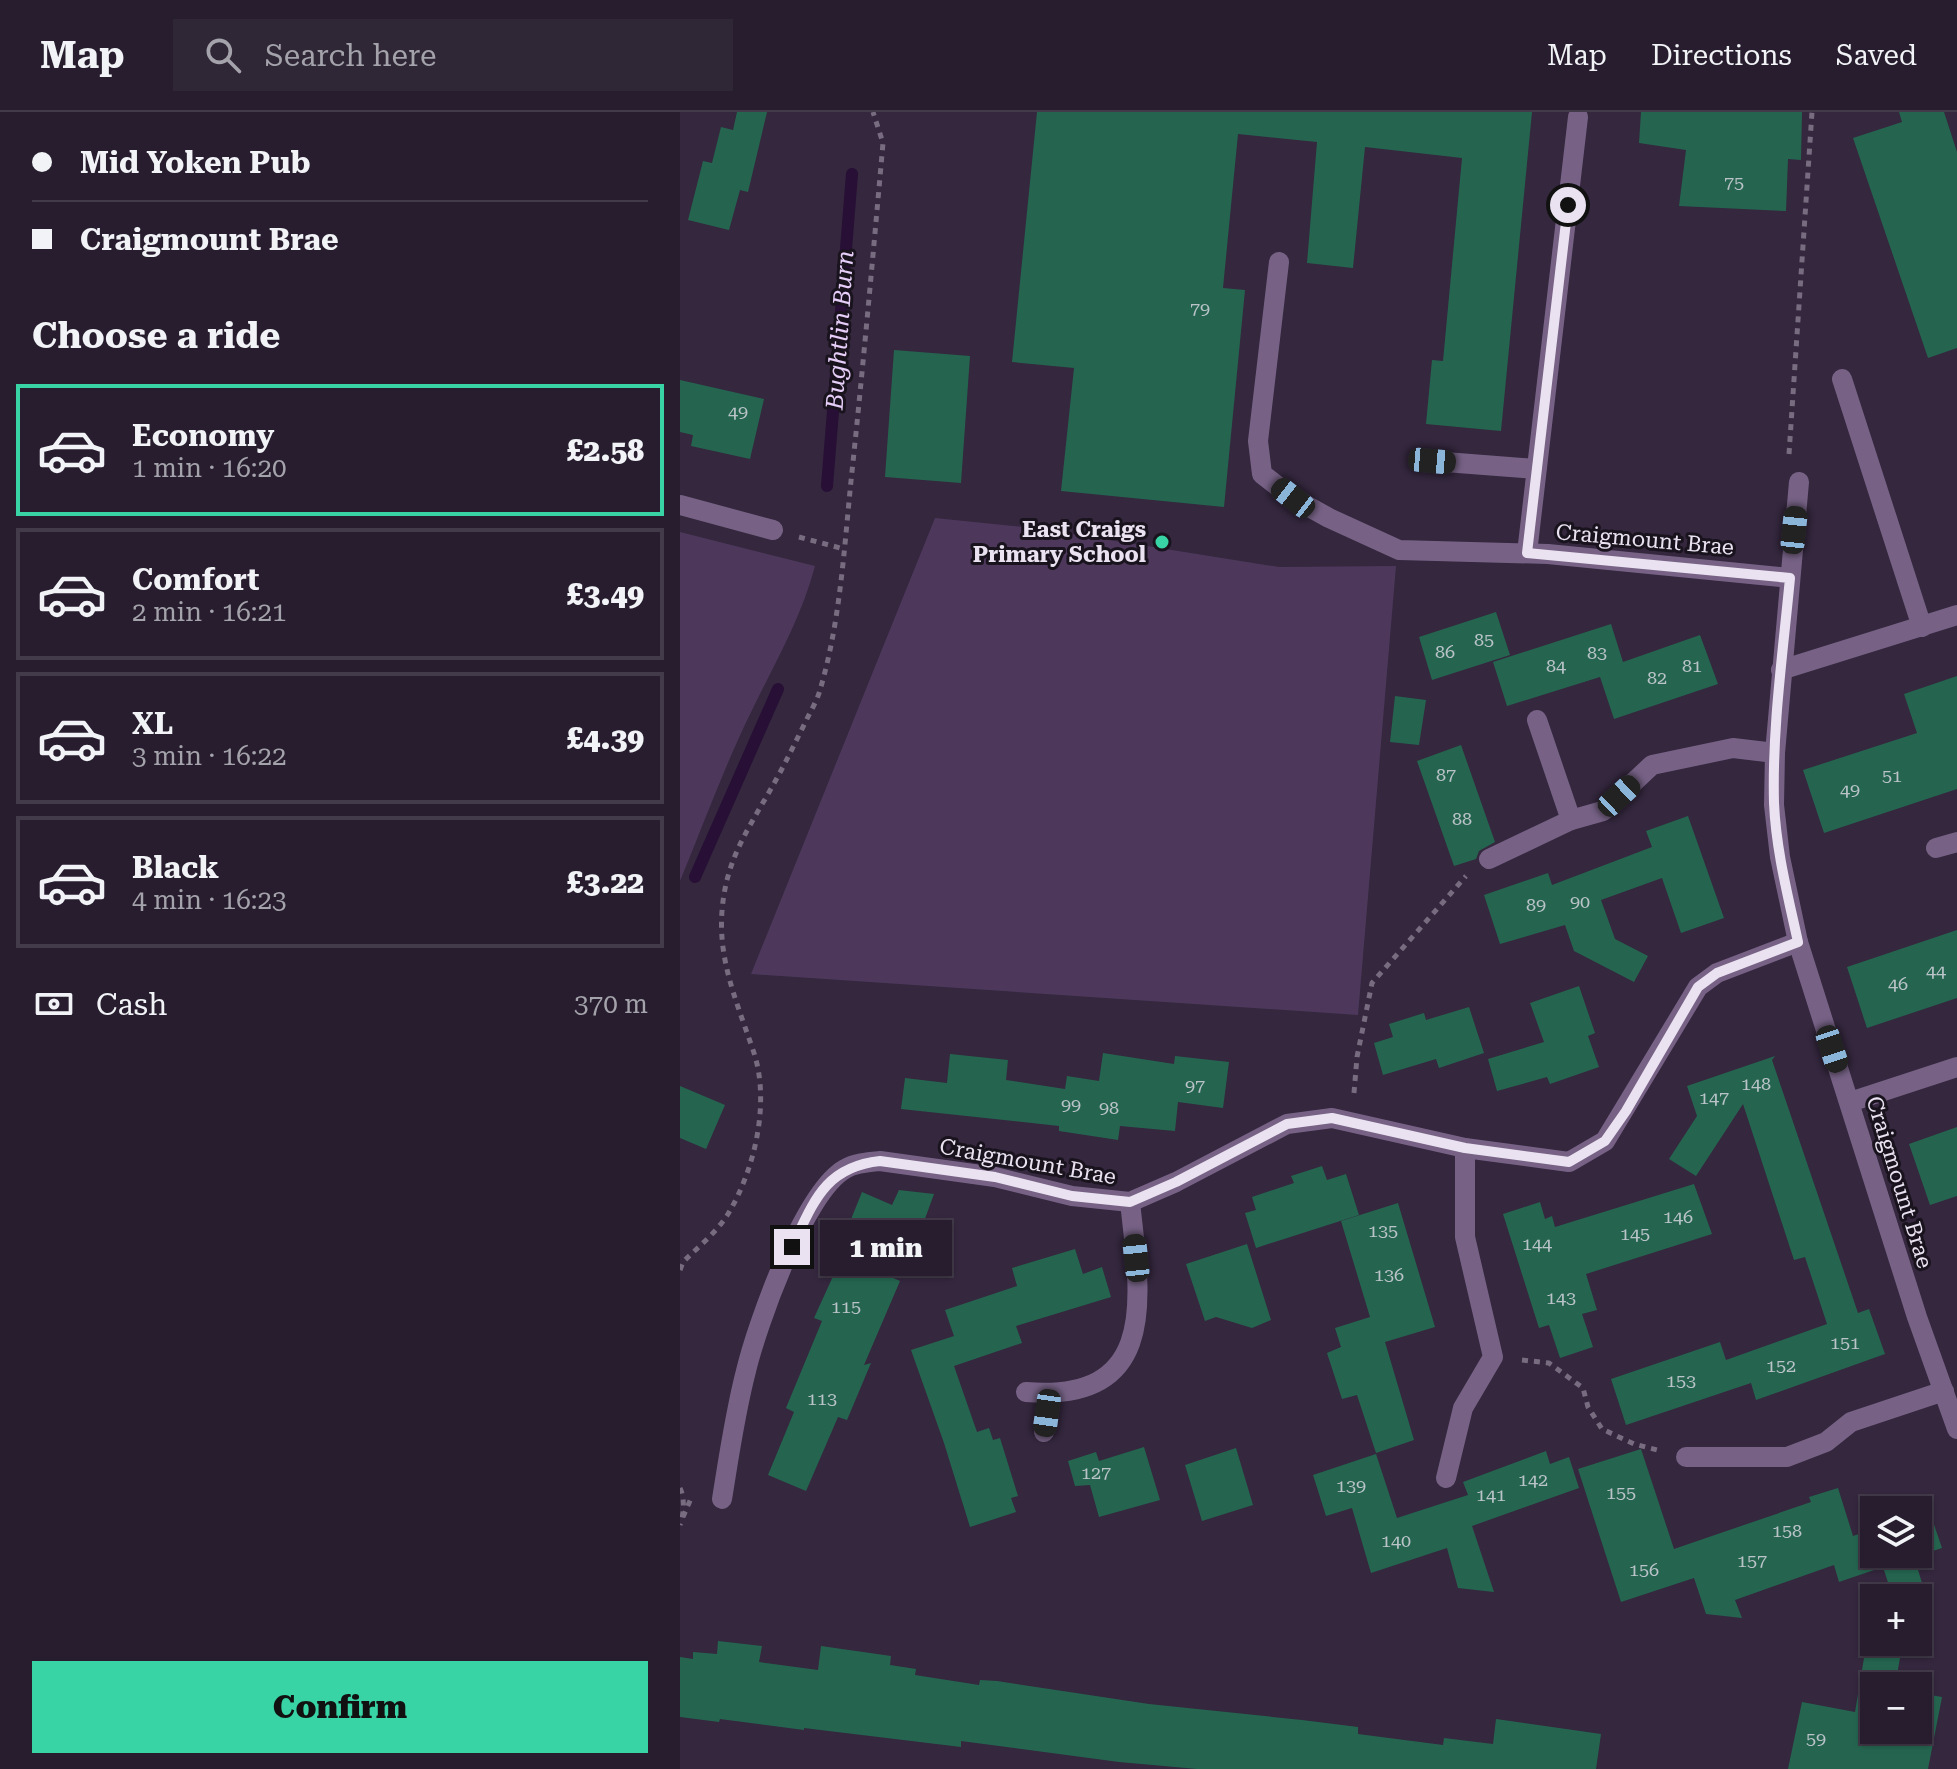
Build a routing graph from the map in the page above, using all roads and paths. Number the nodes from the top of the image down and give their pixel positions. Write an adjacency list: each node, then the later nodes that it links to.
1 (873, 112): 11 (path)
2 (1812, 112): 8 (path)
3 (1578, 117): 7 (street)
4 (1279, 262): 12 (street, Craigmount Brae)
5 (1842, 379): 15 (street)
6 (1432, 461): 7 (street)
7 (1536, 469): 12 (street)
8 (1799, 482): 13 (street, Craigmount Brae)
9 (680, 505): 10 (street)
10 (773, 530): 11 (path)
11 (844, 549): 29 (path)
12 (1527, 553): 13 (street, Craigmount Brae)
13 (1790, 578): 16 (street, Craigmount Brae)
14 (1957, 615): 15 (street)
15 (1922, 627): 16 (street)
16 (1781, 670): 18 (street, Craigmount Brae)
17 (1537, 720): 19 (street)
18 (1775, 753): 19 (street); 23 (street, Craigmount Brae)
19 (1571, 820): 22 (street)
20 (1957, 842): 21 (street)
21 (1936, 848)
22 (1489, 859): 26 (path)
23 (1798, 942): 25 (street, Craigmount Brae); 27 (street, Craigmount Brae)
24 (1957, 1067): 25 (street)
25 (1850, 1102): 31 (street, Craigmount Brae)
26 (1355, 1122): 27 (street, Craigmount Brae); 28 (street, Craigmount Brae)
27 (1465, 1148): 30 (street)
28 (1130, 1202): 33 (street, Craigmount Brae); 39 (street, Craigmount Brae)
29 (680, 1270)
30 (1493, 1357): 36 (path); 37 (street)
31 (1944, 1391): 34 (street, Craigmount Brae); 36 (street)
32 (1026, 1392): 33 (street, Craigmount Brae)
33 (1050, 1394): 35 (street)
34 (1957, 1429)
35 (1044, 1432)
36 (1686, 1457)
37 (1446, 1478)
38 (680, 1488): 40 (path)
39 (722, 1499)
40 (680, 1525)

